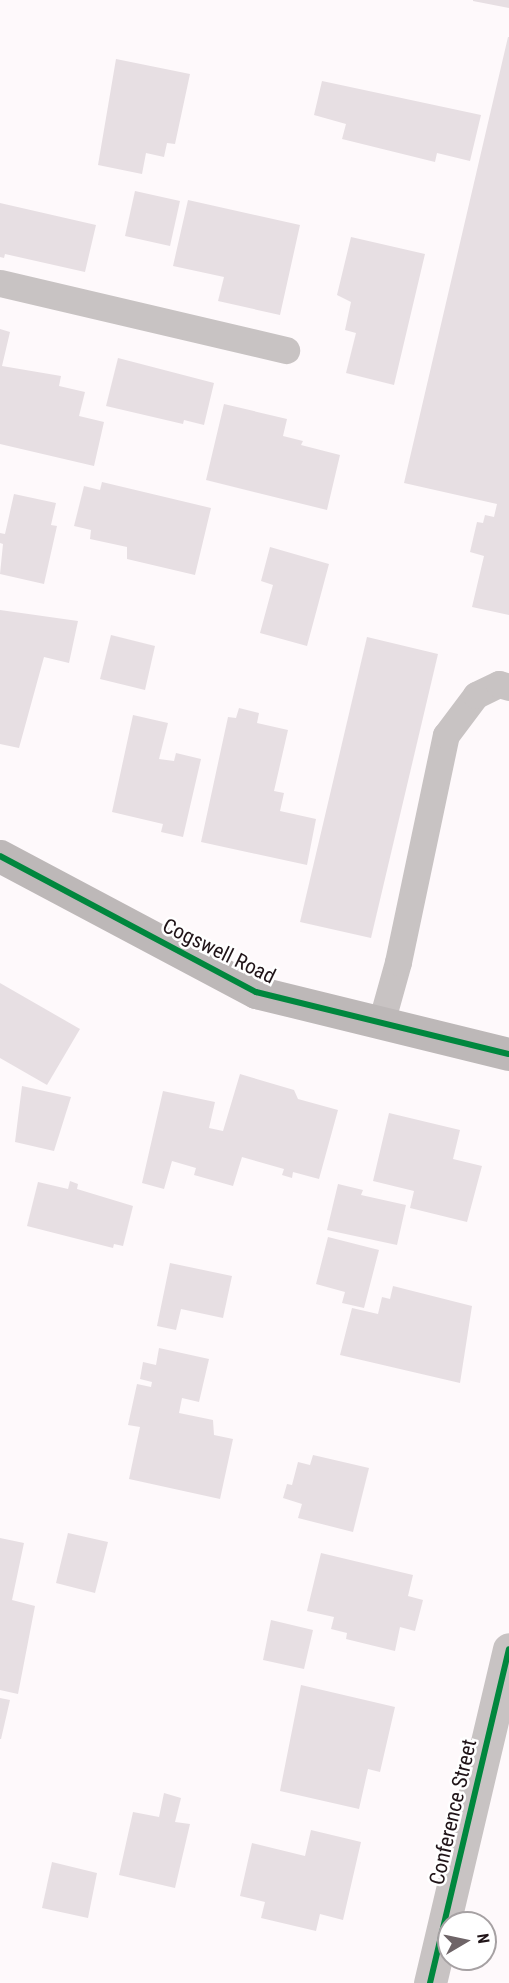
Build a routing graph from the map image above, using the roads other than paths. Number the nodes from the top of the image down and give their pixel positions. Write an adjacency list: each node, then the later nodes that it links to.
1 (0, 283): 2 (lane)
2 (286, 350)
3 (509, 687): 5 (lane)
4 (0, 856): 5 (street, Cogswell Road)
5 (381, 1023): 6 (street, Cogswell Road)
6 (508, 1048)
7 (509, 1649): 8 (street, Conference Street)
8 (430, 1983)

